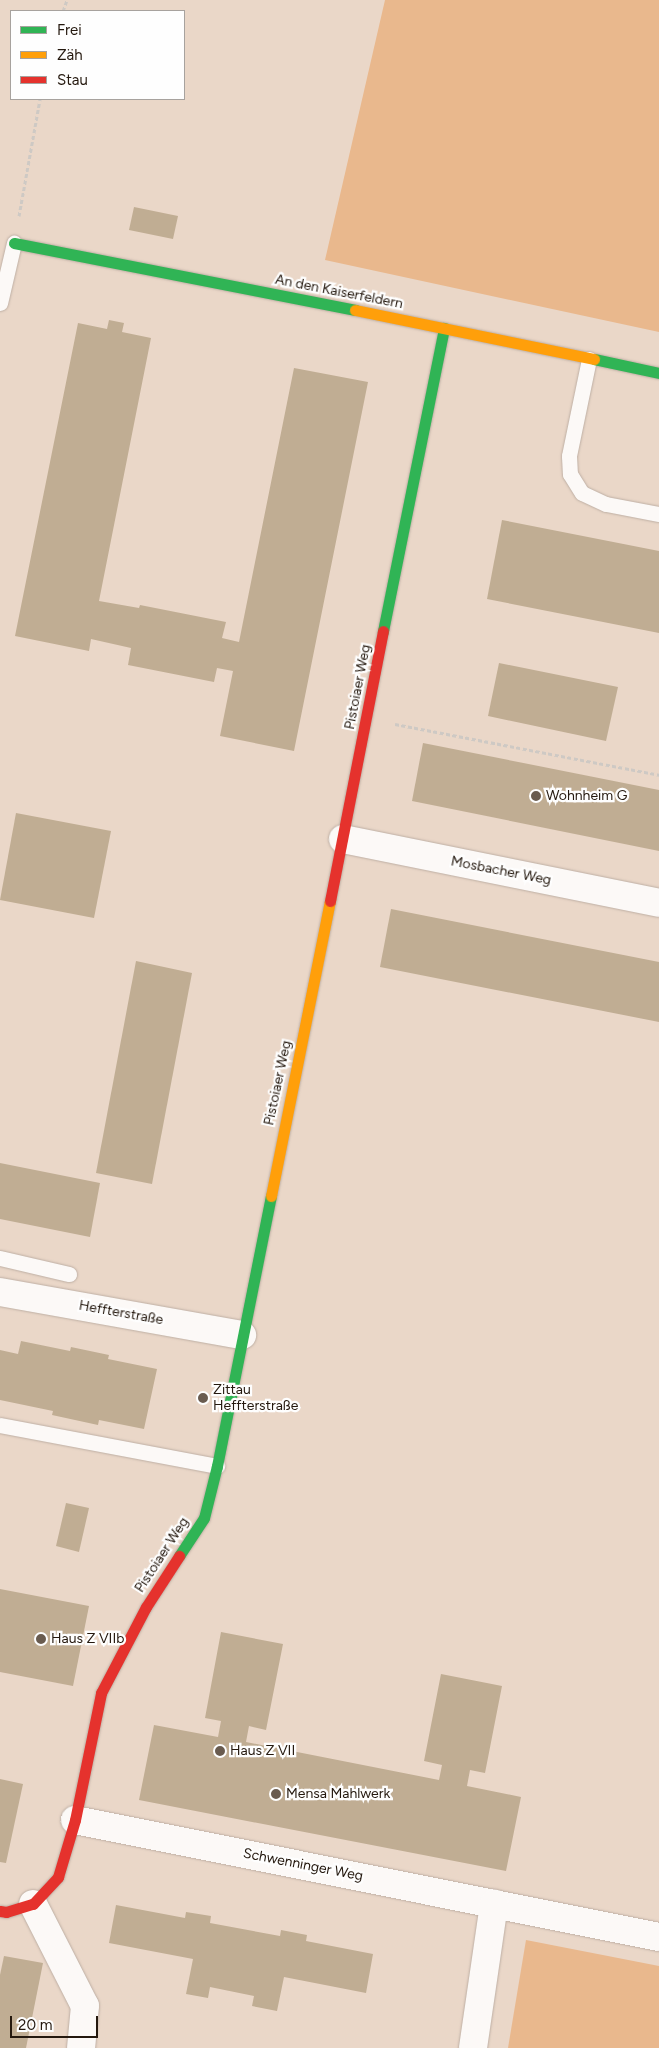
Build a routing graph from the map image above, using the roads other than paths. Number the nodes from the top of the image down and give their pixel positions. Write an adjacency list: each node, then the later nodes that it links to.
1 (14, 244): 2 (lane); 4 (street, An den Kaiserfeldern)
2 (0, 299): 3 (lane)
3 (0, 303)
4 (444, 328): 5 (street, An den Kaiserfeldern); 8 (street, Pistoiaer Weg)
5 (589, 358): 6 (street, An den Kaiserfeldern); 7 (lane)
6 (659, 373)
7 (659, 514)
8 (343, 839): 9 (street, Mosbacher Weg); 13 (street, Pistoiaer Weg)
9 (659, 903)
10 (0, 1258): 11 (lane)
11 (69, 1274)
12 (0, 1292): 13 (street, Heffterstraße)
13 (242, 1335): 15 (street, Pistoiaer Weg)
14 (0, 1425): 15 (lane)
15 (217, 1466): 16 (street, Pistoiaer Weg)
16 (75, 1820): 17 (street); 18 (street, Schwenninger Weg)
17 (33, 1904): 19 (street); 21 (street)
18 (494, 1904): 20 (street, Schwenninger Weg); 22 (street)
19 (0, 1911)
20 (659, 1937)
21 (81, 2048)
22 (473, 2048)

